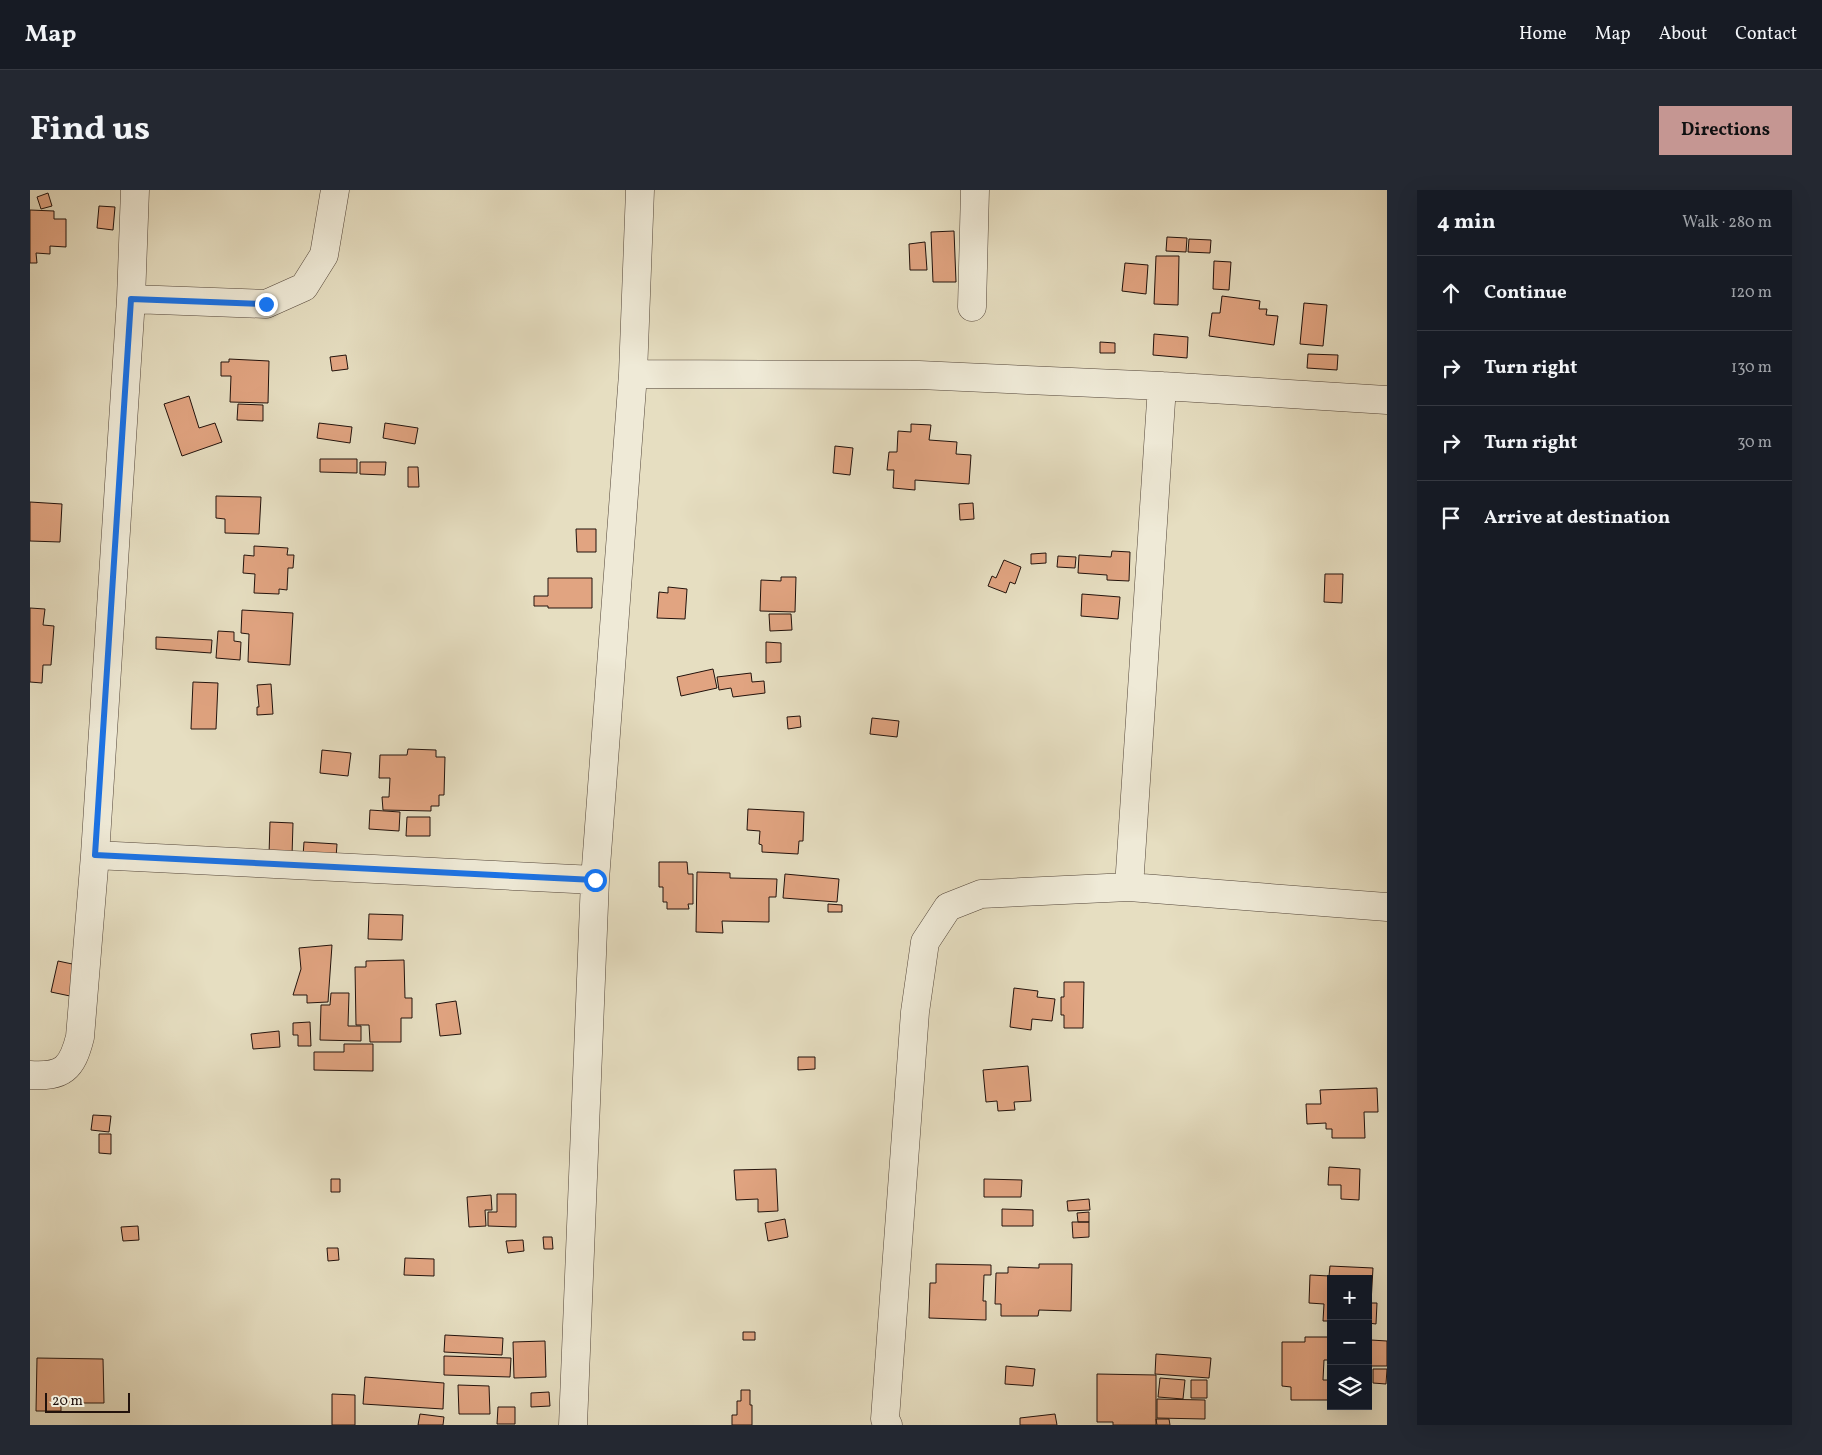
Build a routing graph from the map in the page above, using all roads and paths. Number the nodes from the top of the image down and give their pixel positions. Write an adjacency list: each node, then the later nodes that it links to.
1 (135, 190): 5 (street)
2 (335, 190): 5 (street)
3 (640, 190): 7 (street)
4 (975, 190): 6 (street)
5 (131, 299): 10 (street)
6 (972, 307)
7 (633, 374): 8 (street); 11 (street)
8 (1162, 386): 9 (street); 12 (street)
9 (1387, 400)
10 (95, 855): 11 (street); 14 (street)
11 (595, 880): 15 (street)
12 (1130, 887): 13 (street); 16 (street)
13 (1387, 907)
14 (30, 1075)
15 (573, 1425)
16 (888, 1425)

